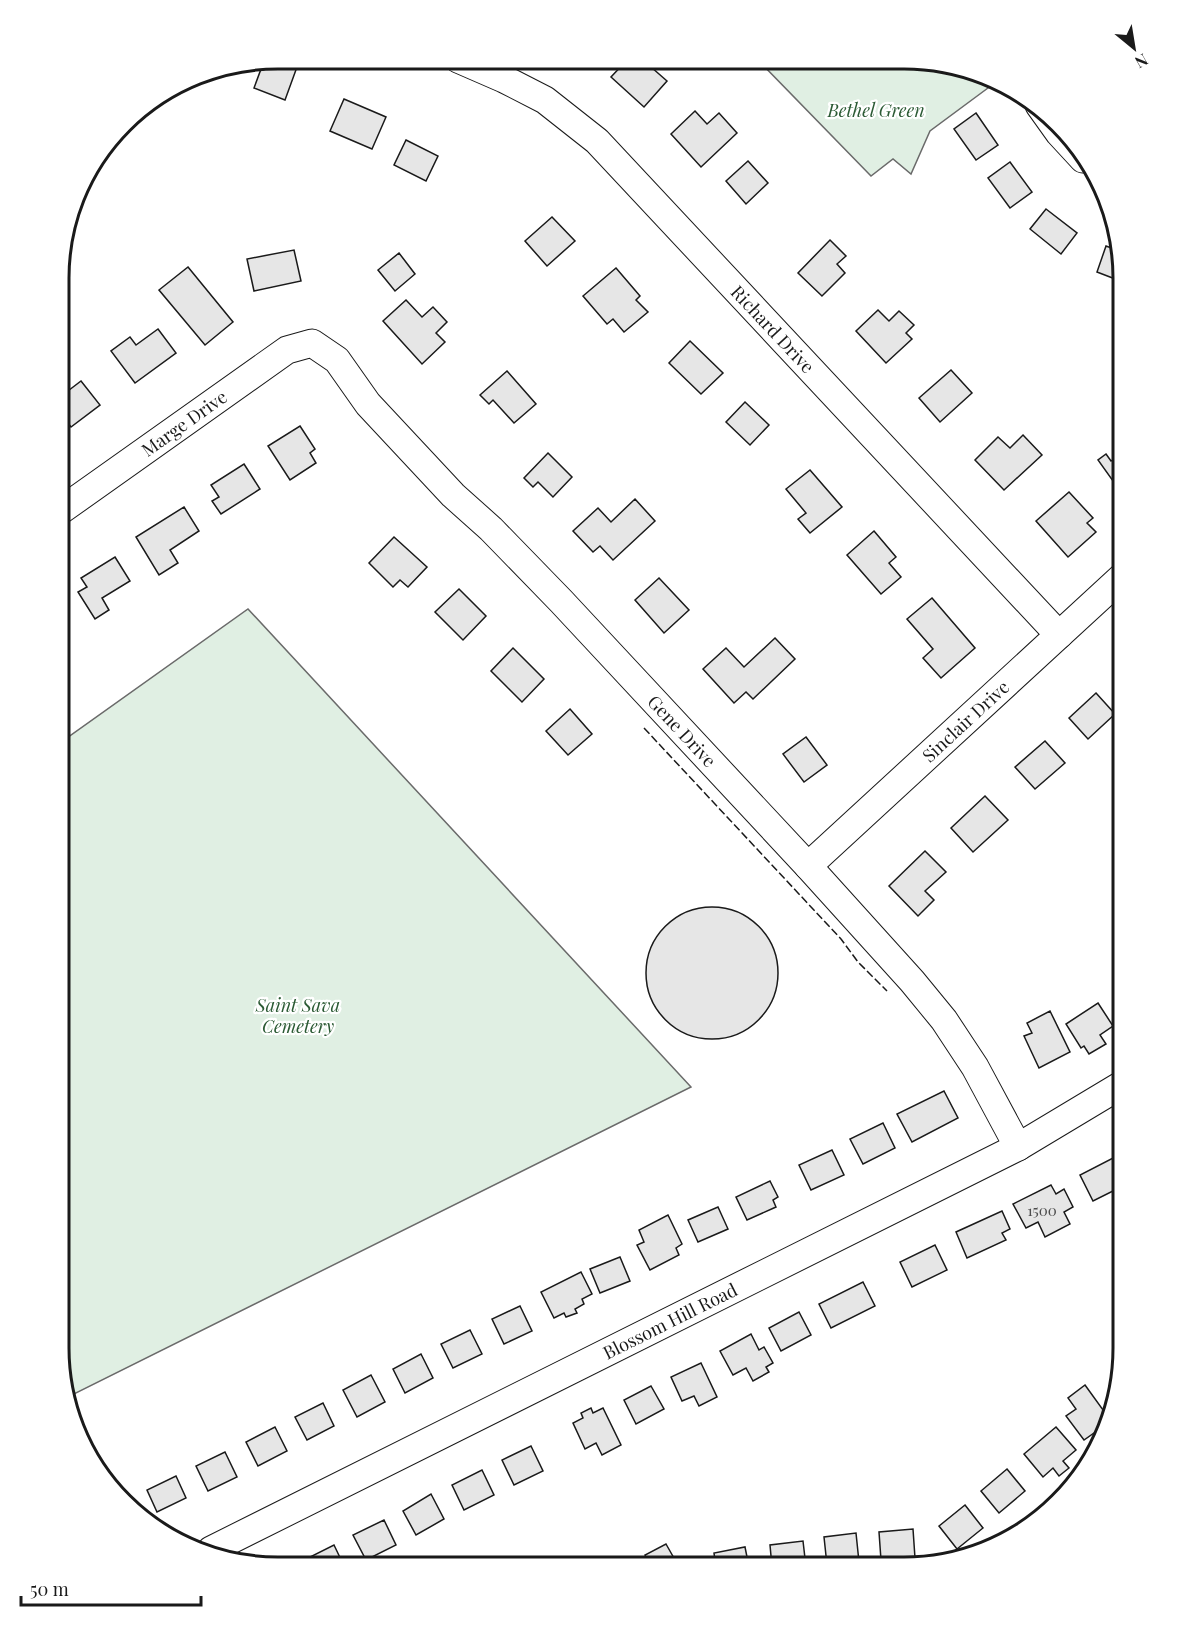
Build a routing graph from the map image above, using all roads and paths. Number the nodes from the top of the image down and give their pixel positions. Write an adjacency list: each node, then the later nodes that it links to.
1 (481, 69): 5 (street, Richard Drive)
2 (312, 343): 3 (street, Marge Drive); 6 (street, Gene Drive)
3 (69, 505)
4 (1113, 585): 5 (street, Sinclair Drive)
5 (1059, 635): 6 (street, Sinclair Drive)
6 (808, 866): 8 (street, Gene Drive)
7 (1113, 1090): 8 (street, Blossom Hill Road)
8 (1018, 1147): 9 (street, Blossom Hill Road)
9 (216, 1547)

